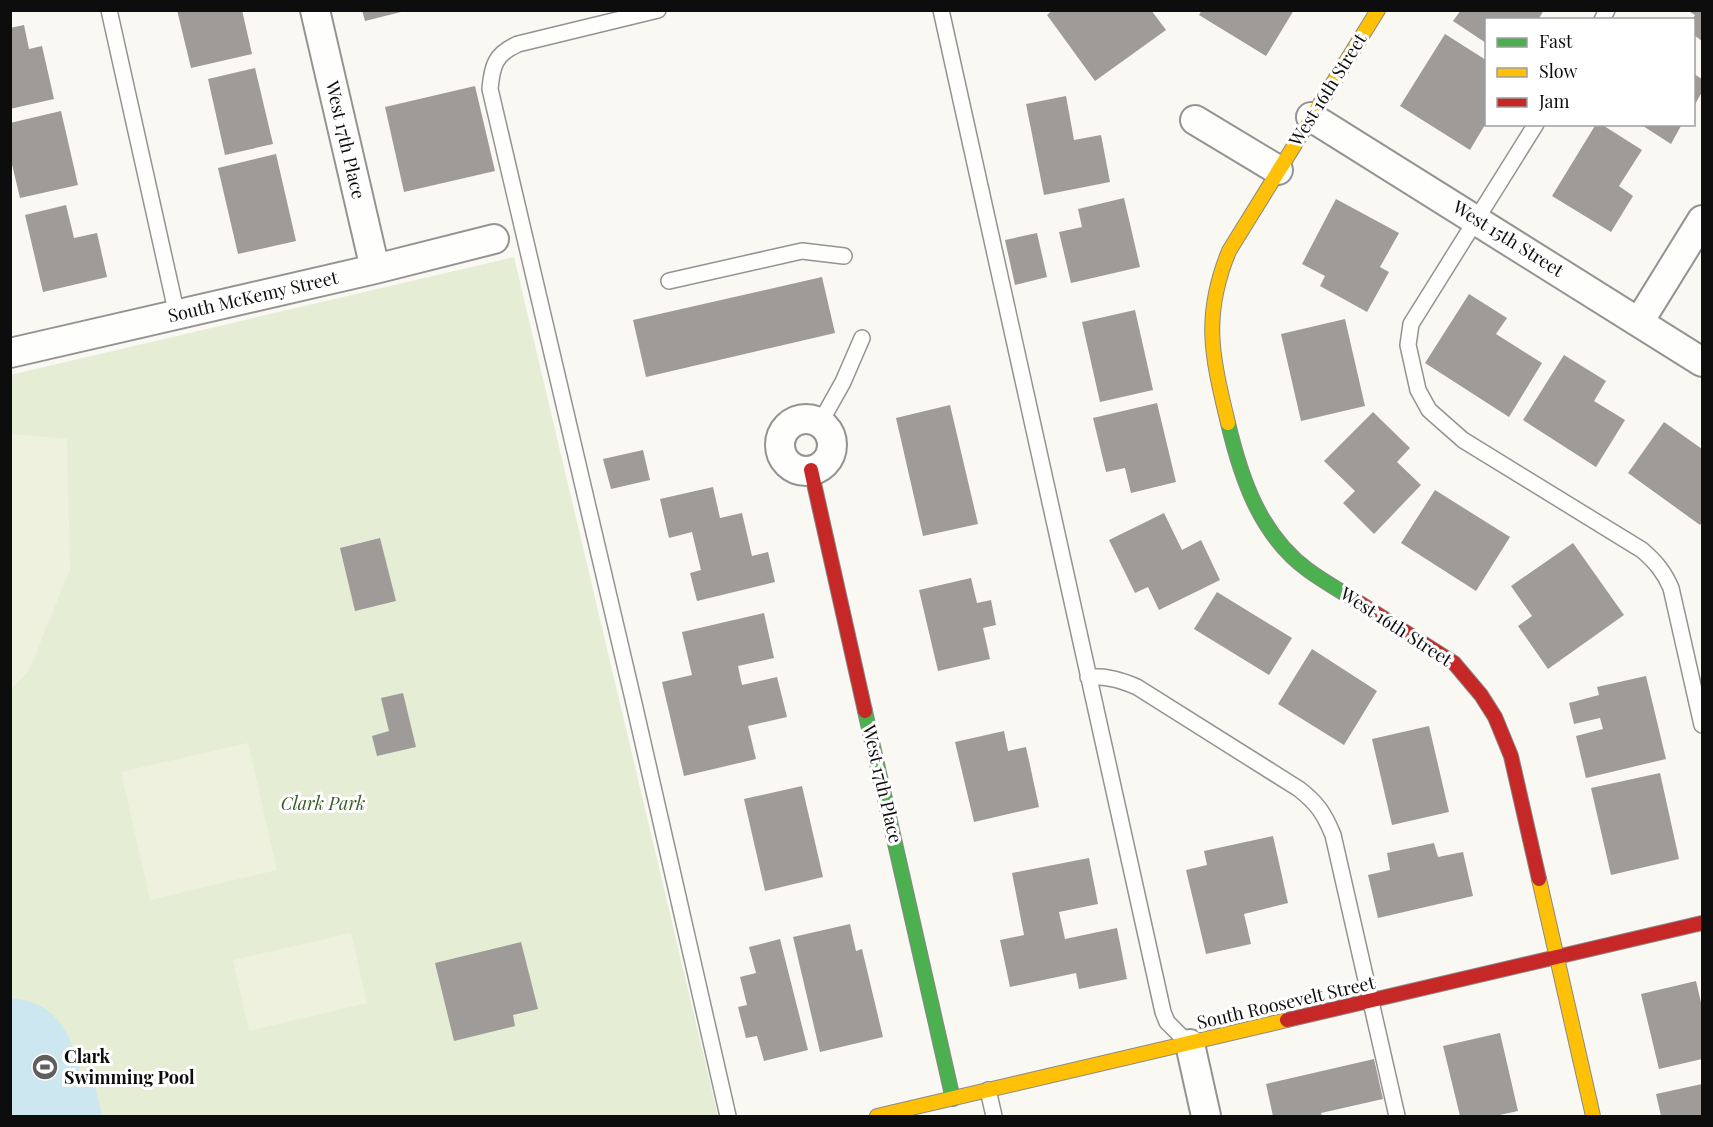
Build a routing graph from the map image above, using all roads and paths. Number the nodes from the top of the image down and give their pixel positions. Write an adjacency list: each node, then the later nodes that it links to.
1 (109, 10): 16 (lane)
2 (315, 10): 14 (street, West 17th Place)
3 (658, 10): 31 (lane)
4 (941, 10): 23 (lane)
5 (1378, 10): 6 (street, West 16th Street)
6 (1311, 117): 9 (street, West 16th Street); 10 (street, West 15th Street)
7 (1195, 120): 9 (street)
8 (1535, 126): 10 (lane)
9 (1278, 170): 26 (street, West 16th Street)
10 (1477, 219): 17 (street, West 15th Street); 24 (lane)
11 (1702, 220): 17 (street)
12 (494, 239): 14 (street, South McKemy Street)
13 (844, 256): 15 (lane)
14 (375, 269): 16 (street, South McKemy Street)
15 (669, 281)
16 (177, 315): 19 (street, South McKemy Street)
17 (1639, 322): 20 (street, West 15th Street)
18 (862, 338): 21 (lane)
19 (10, 353)
20 (1702, 362)
21 (820, 423): 22 (street); 22 (street)
22 (811, 470): 30 (street, West 17th Place)
23 (1088, 677): 27 (lane); 28 (lane)
24 (1702, 724)
25 (1702, 923): 26 (street, South Roosevelt Street)
26 (1557, 958): 27 (street, South Roosevelt Street); 36 (street, West 16th Street)
27 (1371, 1002): 28 (street, South Roosevelt Street); 35 (lane)
28 (1190, 1044): 29 (street, South Roosevelt Street); 34 (street)
29 (988, 1090): 30 (street, South Roosevelt Street); 33 (lane)
30 (953, 1099): 32 (street, South Roosevelt Street)
31 (728, 1116)
32 (877, 1116)
33 (994, 1116)
34 (1206, 1116)
35 (1397, 1116)
36 (1593, 1116)

